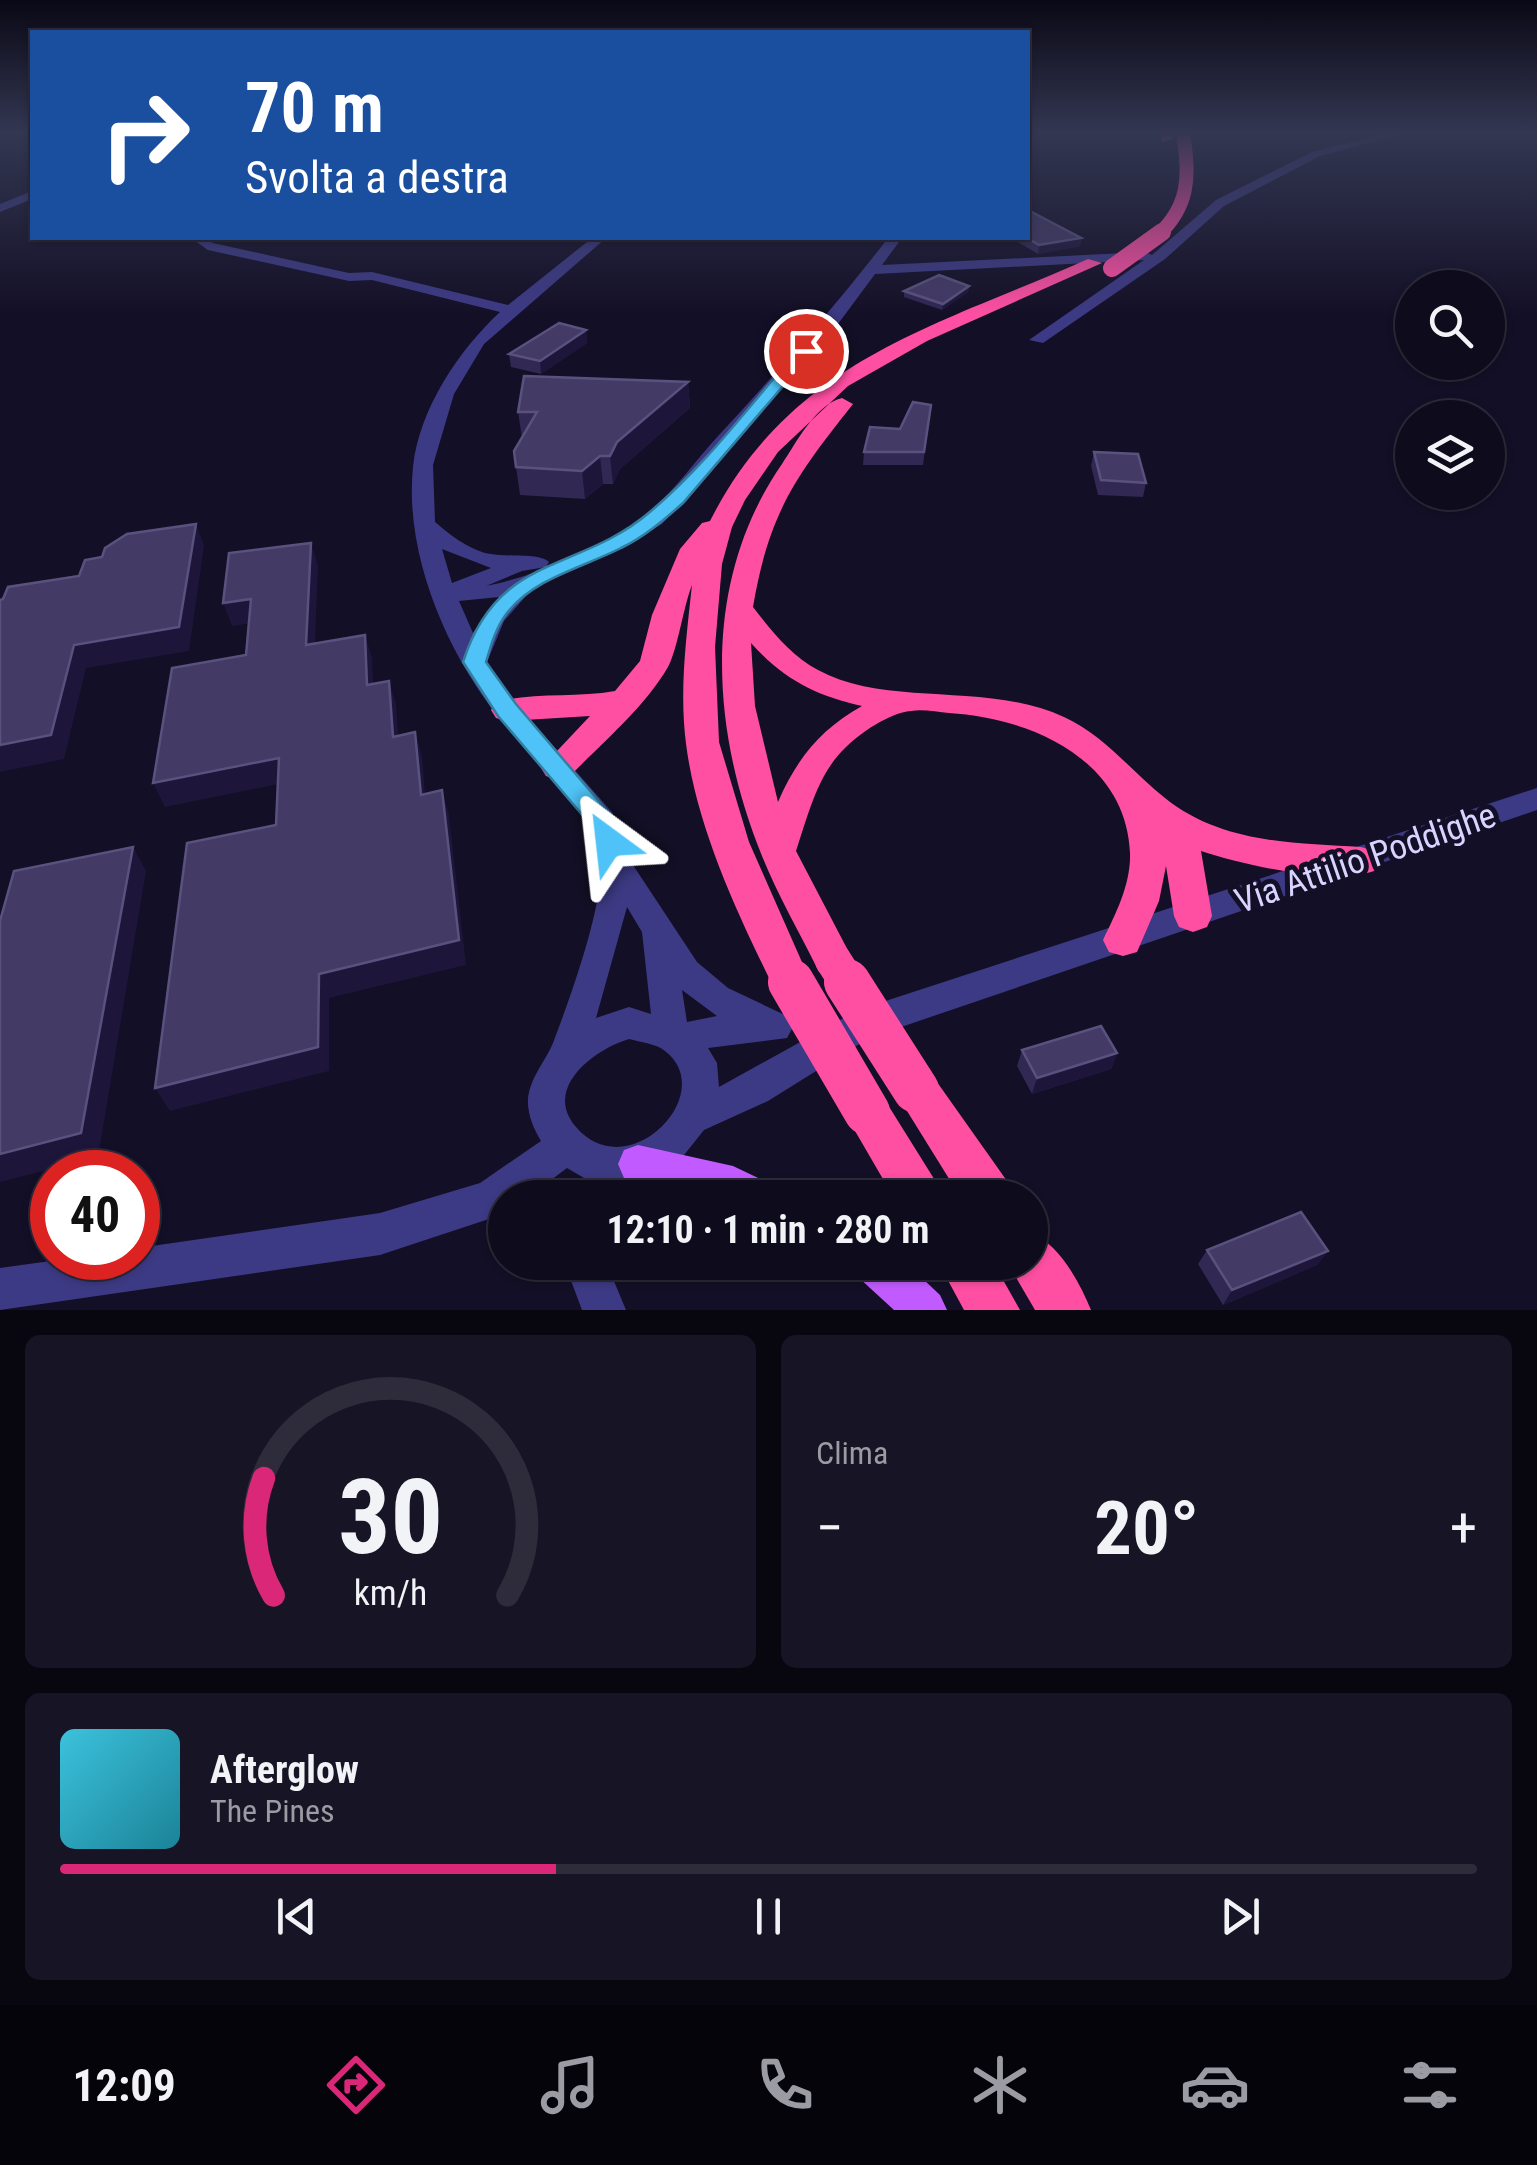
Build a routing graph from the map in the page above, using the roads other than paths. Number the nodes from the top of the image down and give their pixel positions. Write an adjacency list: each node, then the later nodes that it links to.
1 (1188, 193): 9 (highway, bridge)
2 (1240, 193): 8 (street)
3 (30, 196): 4 (street)
4 (0, 208)
5 (200, 240): 11 (street)
6 (598, 240): 11 (street)
7 (893, 240): 10 (street)
8 (1160, 256): 10 (street); 12 (street)
9 (1103, 265): 13 (highway); 19 (highway)
10 (870, 270): 15 (street)
11 (512, 310): 14 (street)
12 (1037, 340)
13 (723, 515): 22 (highway); 43 (highway, bridge)
14 (424, 524): 16 (street); 18 (street)
15 (587, 554): 16 (street); 17 (street)
16 (518, 565): 18 (street)
17 (544, 575): 18 (street); 20 (street)
18 (444, 596): 20 (street)
19 (738, 608): 21 (highway); 28 (highway)
20 (474, 662): 23 (street)
21 (911, 698): 25 (highway); 28 (highway)
22 (626, 700): 23 (highway); 24 (highway)
23 (507, 710): 24 (street)
24 (558, 768): 30 (street)
25 (1122, 777): 27 (highway); 33 (highway)
26 (1537, 799): 29 (street, Via Attilio Poddighe)
27 (1169, 820): 29 (highway); 31 (highway)
28 (778, 852): 44 (highway, bridge)
29 (1361, 861): 31 (street, Via Attilio Poddighe)
30 (617, 865): 32 (street); 37 (street)
31 (1193, 916): 33 (street, Via Attilio Poddighe)
32 (656, 923): 35 (street); 36 (street)
33 (1123, 940): 34 (street)
34 (858, 1026): 35 (street); 38 (street)
35 (775, 1027): 36 (street)
36 (676, 1037): 37 (street); 38 (street)
37 (568, 1052): 39 (street)
38 (695, 1116): 40 (street)
39 (566, 1146): 40 (street); 41 (street)
40 (638, 1164): 42 (main road)
41 (533, 1180)
42 (706, 1180)
43 (910, 1180)
44 (978, 1180)
45 (488, 1201): 50 (street)
46 (592, 1280): 51 (street)
47 (892, 1280): 52 (main road)
48 (975, 1280): 53 (highway)
49 (1046, 1280): 54 (highway)
50 (0, 1289)
51 (604, 1310)
52 (924, 1310)
53 (994, 1310)
54 (1065, 1310)

